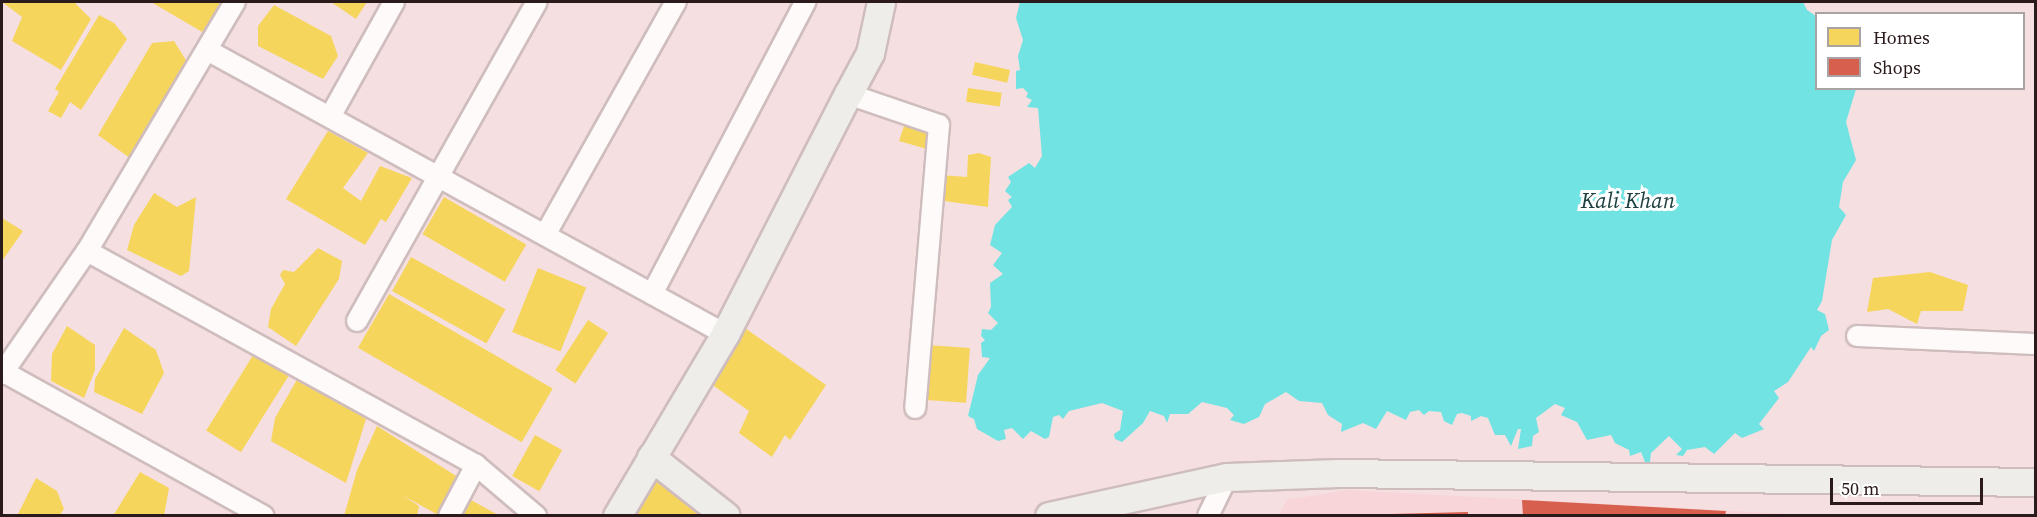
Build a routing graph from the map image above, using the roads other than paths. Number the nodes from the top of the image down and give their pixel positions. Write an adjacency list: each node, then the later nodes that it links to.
1 (235, 2): 7 (street)
2 (394, 2): 9 (street)
3 (537, 2): 10 (street)
4 (676, 2): 11 (street)
5 (805, 2): 13 (street)
6 (881, 2): 8 (main road)
7 (207, 50): 9 (street); 12 (street)
8 (848, 94): 15 (main road); 19 (street)
9 (330, 117): 10 (street)
10 (440, 178): 11 (street); 14 (street)
11 (545, 235): 13 (street)
12 (87, 251): 18 (street); 21 (street)
13 (652, 294): 15 (street)
14 (357, 321)
15 (725, 334): 20 (main road)
16 (1857, 336): 17 (street)
17 (2036, 345)
18 (2, 372): 24 (street)
19 (915, 408)
20 (651, 457): 27 (main road); 28 (main road)
21 (476, 465): 25 (street); 26 (street)
22 (1227, 477): 23 (main road); 29 (main road); 30 (street)
23 (2036, 482)
24 (264, 516)
25 (449, 516)
26 (536, 516)
27 (617, 516)
28 (726, 516)
29 (1048, 516)
30 (1208, 516)

